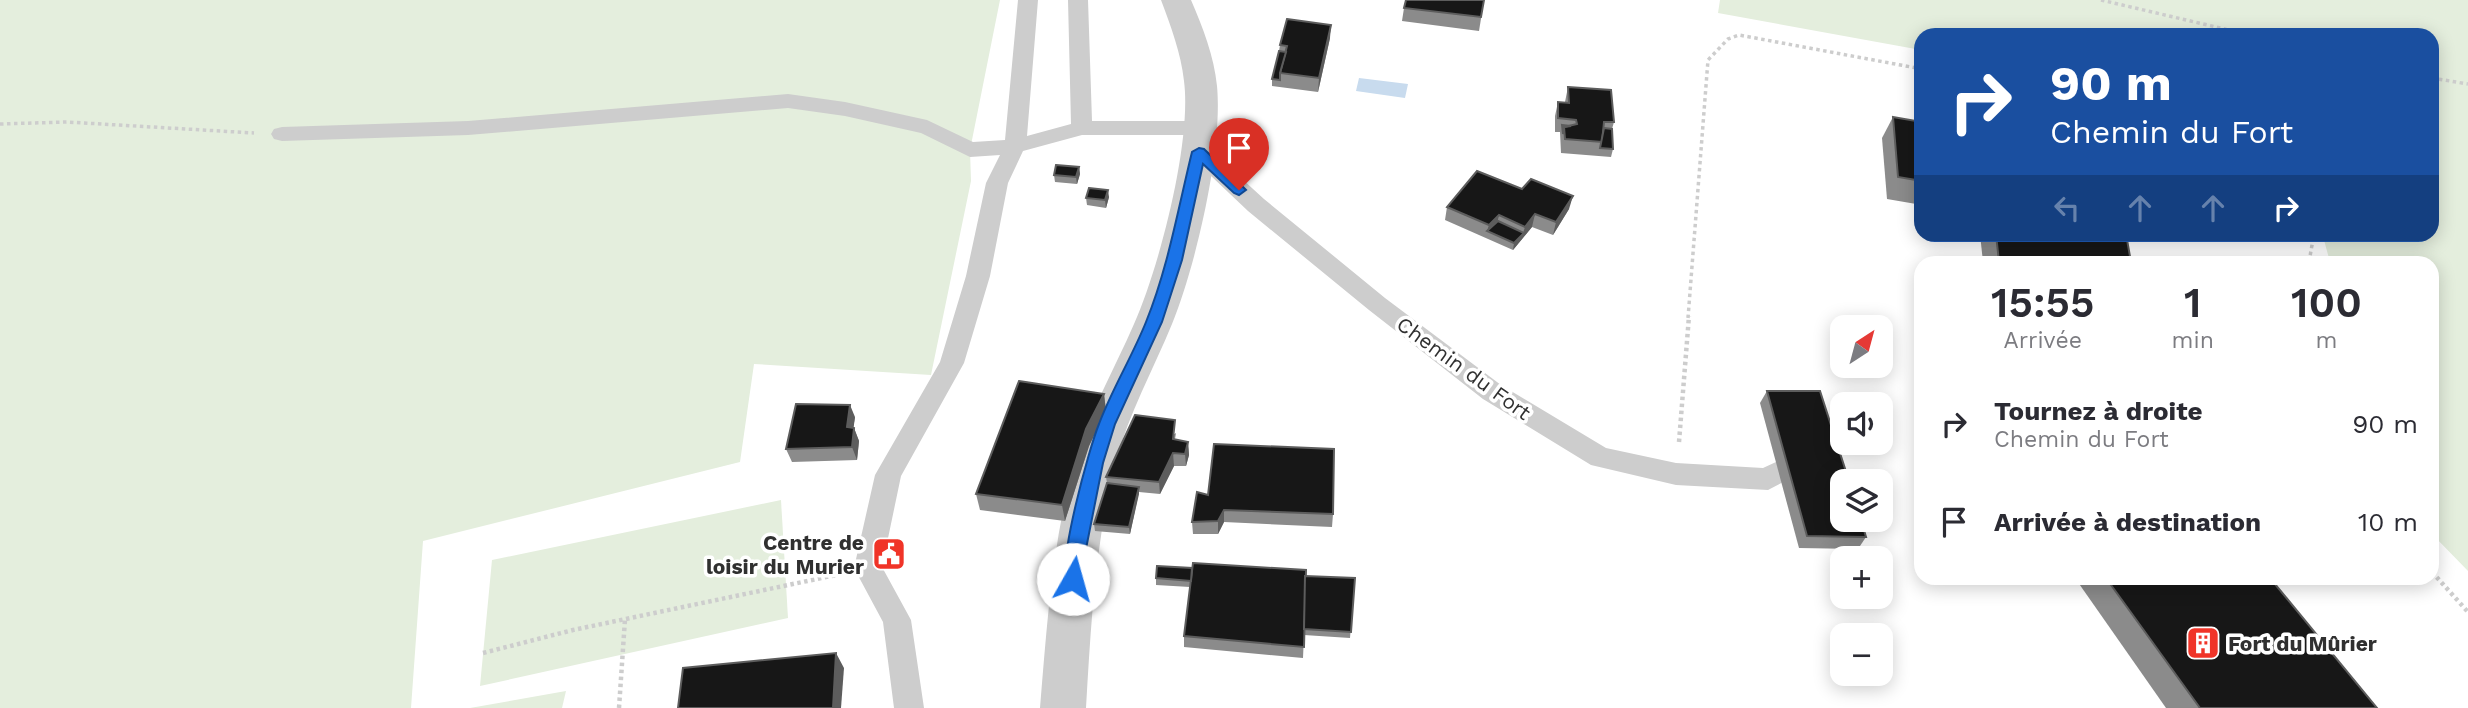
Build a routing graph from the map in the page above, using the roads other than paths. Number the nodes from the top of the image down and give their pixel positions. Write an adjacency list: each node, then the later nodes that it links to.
1 (1027, 0): 7 (lane)
2 (1078, 0): 4 (lane)
3 (1176, 0): 6 (street)
4 (1082, 128): 6 (lane); 7 (lane)
5 (282, 134): 7 (lane)
6 (1201, 140): 8 (lane, Chemin du Fort); 10 (street)
7 (1015, 146): 9 (lane)
8 (1772, 476)
9 (909, 708)
10 (1063, 708)

